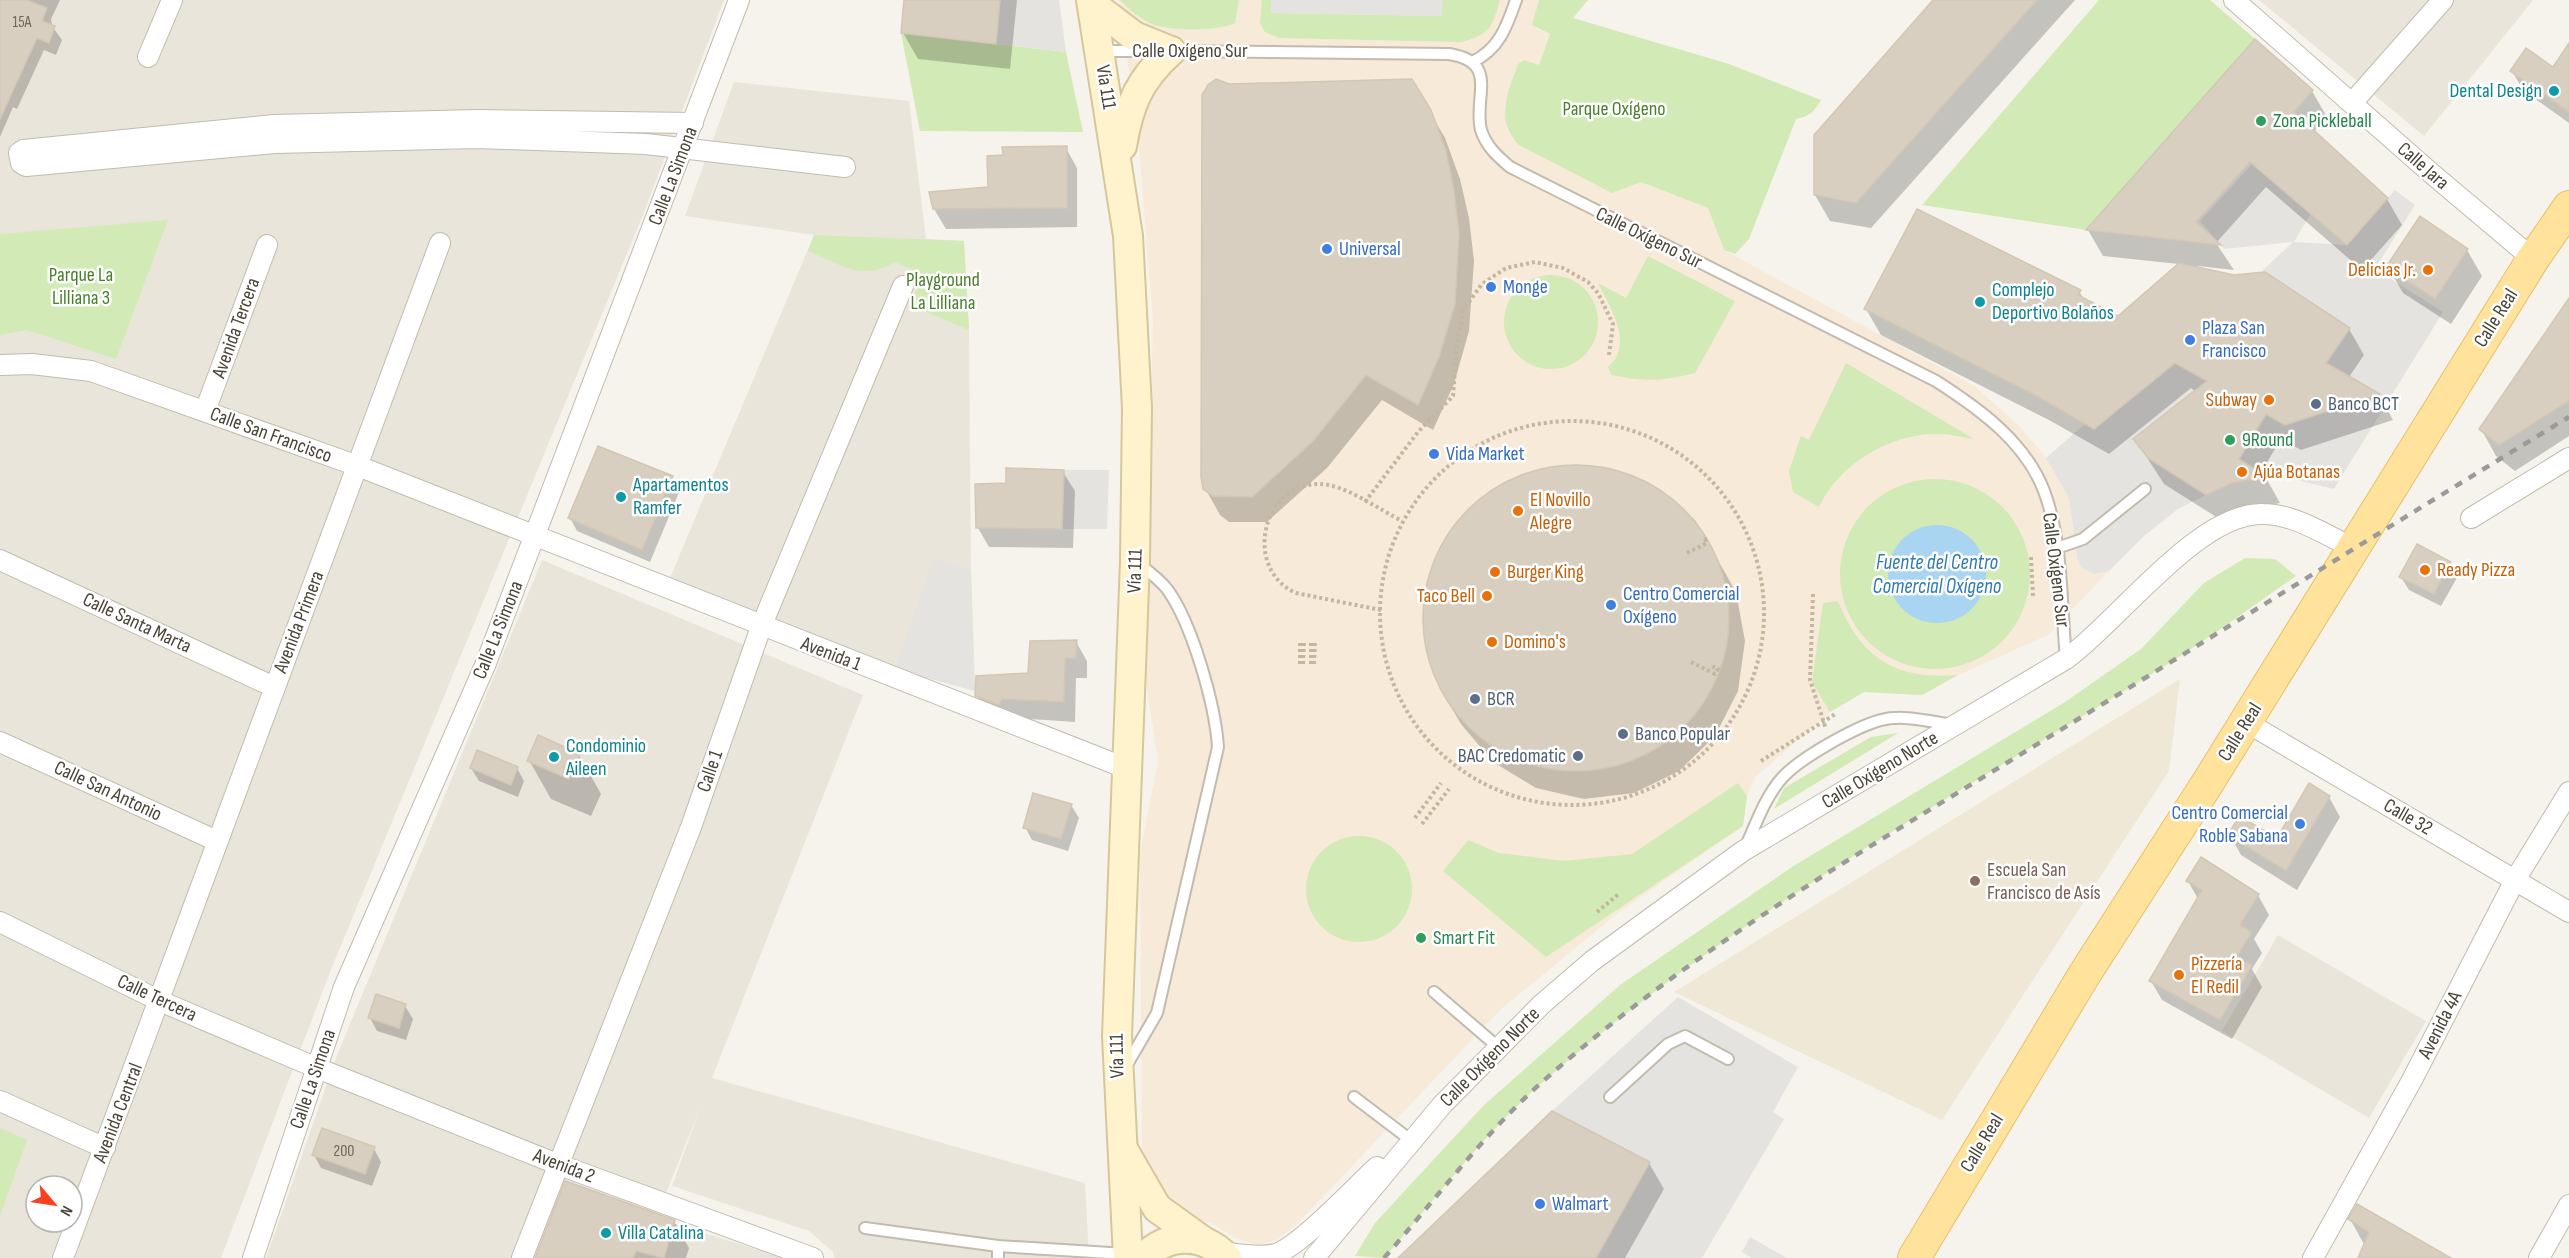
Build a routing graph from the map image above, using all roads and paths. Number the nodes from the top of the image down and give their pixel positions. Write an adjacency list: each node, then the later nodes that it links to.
1 (172, 0): 9 (street)
2 (739, 0): 12 (street, Calle La Simona)
3 (1516, 0): 10 (lane)
4 (2234, 0): 11 (street, Calle Jara)
5 (2443, 0): 11 (street)
6 (1091, 2): 7 (main road, Vía 111); 8 (main road)
7 (1100, 51): 8 (lane, Calle Oxígeno Sur); 14 (main road, Vía 111)
8 (1171, 51): 10 (lane, Calle Oxígeno Sur); 14 (main road)
9 (147, 57)
10 (1472, 62): 32 (lane, Calle Oxígeno Sur)
11 (2352, 103): 19 (street, Calle Jara)
12 (693, 123): 13 (street, Calle La Simona); 13 (street)
13 (682, 150): 15 (street); 30 (street, Calle La Simona)
14 (1118, 166): 37 (main road, Vía 111)
15 (845, 167)
16 (2569, 207): 19 (main road, Calle Real)
17 (440, 243): 25 (street, Avenida Primera)
18 (267, 245): 23 (street, Avenida Tercera)
19 (2533, 259): 33 (main road, Calle Real)
20 (903, 286): 41 (street, Calle 1)
21 (1609, 355): 27 (path)
22 (0, 365): 23 (street, Calle San Francisco)
23 (205, 411): 25 (street, Calle San Francisco)
24 (2569, 458): 28 (street)
25 (358, 466): 30 (street, Calle San Francisco); 49 (street, Avenida Primera)
26 (2145, 489): 32 (lane)
27 (1365, 502): 29 (path); 40 (path)
28 (2471, 518)
29 (1402, 521): 40 (path); 40 (path)
30 (536, 534): 41 (street, Avenida 1); 74 (street, Calle La Simona)
31 (1703, 541): 34 (path)
32 (2057, 548): 44 (lane, Calle Oxígeno Sur)
33 (2353, 548): 44 (street, Calle Oxígeno Norte); 52 (main road, Calle Real)
34 (1687, 553)
35 (2031, 557): 39 (path)
36 (0, 560): 49 (street, Calle Santa Marta)
37 (1135, 561): 57 (main road, Vía 111); 75 (lane)
38 (1813, 594): 51 (path)
39 (2033, 596)
40 (1381, 610)
41 (761, 627): 57 (street, Avenida 1); 83 (street, Calle 1)
42 (1302, 642): 46 (path)
43 (1313, 642): 47 (path)
44 (2066, 660): 53 (street, Calle Oxígeno Norte)
45 (1691, 662): 48 (path)
46 (1302, 664)
47 (1312, 664)
48 (1712, 666)
49 (274, 687): 63 (street, Avenida Primera)
50 (1837, 713): 51 (path)
51 (1823, 722): 55 (path); 56 (path)
52 (2246, 722): 65 (street, Calle 32); 95 (main road, Calle Real)
53 (1954, 725): 55 (lane); 64 (street, Calle Oxígeno Norte)
54 (0, 742): 63 (street, Calle San Antonio)
55 (1832, 743): 64 (lane)
56 (1761, 761)
57 (1128, 769): 75 (main road, Vía 111)
58 (1441, 783): 61 (path)
59 (1449, 789): 62 (path)
60 (2569, 792): 65 (street, Avenida 4A)
61 (1415, 818)
62 (1422, 824)
63 (217, 841): 71 (street, Avenida Primera)
64 (1743, 851): 72 (street, Calle Oxígeno Norte)
65 (2515, 880): 68 (street, Calle 32); 96 (street, Avenida 4A)
66 (1620, 893): 67 (path)
67 (1597, 912)
68 (2569, 912)
69 (0, 922): 71 (street, Calle Tercera)
70 (1434, 992): 72 (lane)
71 (160, 1001): 74 (street, Calle Tercera); 82 (street, Avenida Central)
72 (1498, 1047): 79 (street, Calle Oxígeno Norte)
73 (1728, 1059): 77 (lane)
74 (316, 1068): 83 (street, Avenida 2); 90 (street, Calle La Simona)
75 (1118, 1082): 81 (main road, Vía 111)
76 (1354, 1097): 80 (lane)
77 (1610, 1097)
78 (0, 1101): 82 (street)
79 (1436, 1112): 80 (street, Calle Oxígeno Norte); 94 (street, Calle Oxígeno Norte)
80 (1408, 1138): 87 (street, Calle Oxígeno Norte)
81 (1120, 1144): 87 (main road, Vía 111); 88 (main road, Vía 111)
82 (105, 1148): 89 (street, Avenida Central)
83 (557, 1164): 91 (street, Calle 1); 92 (street, Avenida 2)
84 (2569, 1205): 97 (street)
85 (865, 1228): 86 (lane)
86 (998, 1246): 88 (lane); 93 (lane)
87 (1217, 1250): 88 (main road)
88 (1132, 1257)
89 (63, 1258)
90 (254, 1258)
91 (522, 1258)
92 (813, 1258)
93 (998, 1258)
94 (1314, 1258)
95 (1914, 1258)
96 (2313, 1258)
97 (2539, 1258)

